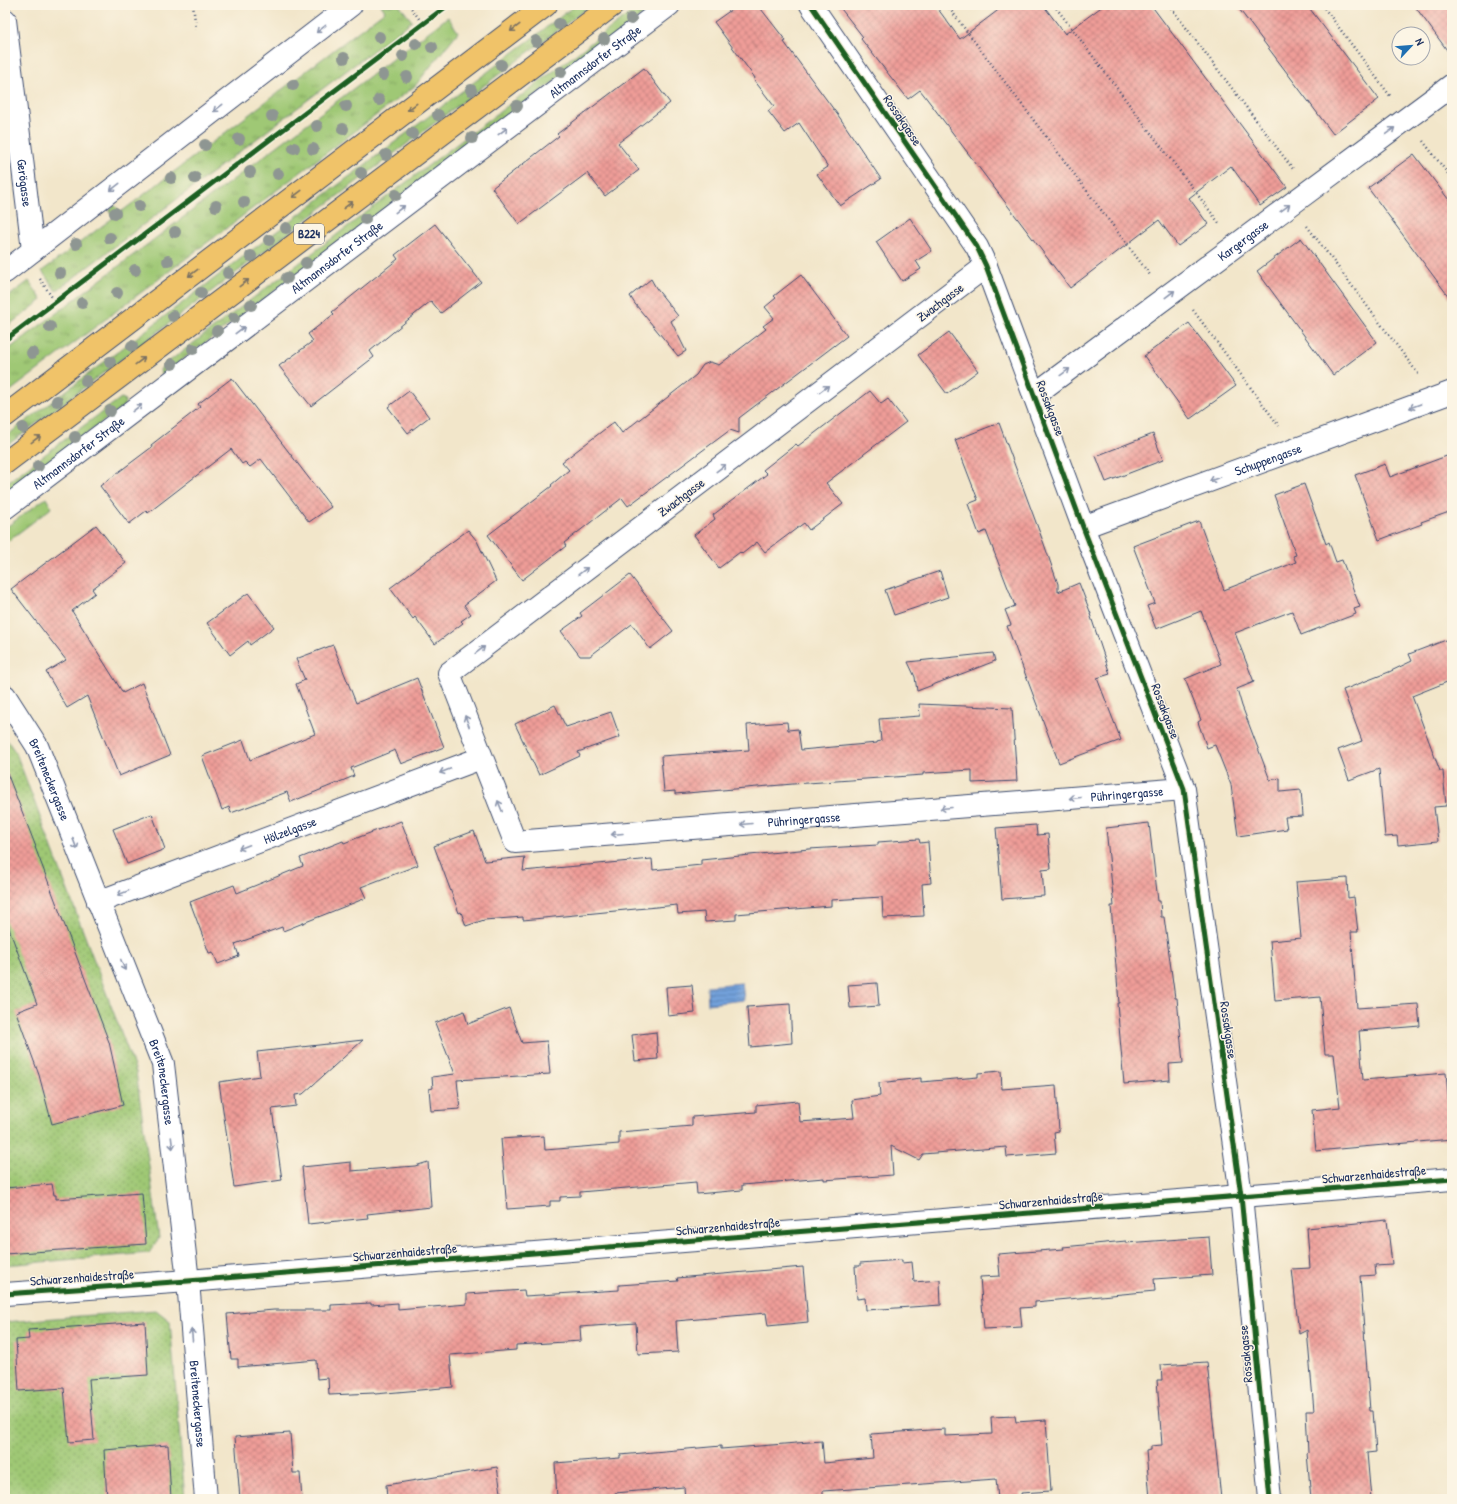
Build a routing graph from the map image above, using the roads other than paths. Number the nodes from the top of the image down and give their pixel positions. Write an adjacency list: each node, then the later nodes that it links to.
1 (352, 5): 8 (street, one-way to 8)
2 (546, 5): 13 (main road, one-way to 13)
3 (613, 5): 14 (main road, B224, one-way to 3)
4 (669, 5): 15 (street, Altmannsdorfer Straße, one-way to 4)
5 (811, 5): 9 (street, Rossakgasse)
6 (5, 20): 8 (street, Gerögasse)
7 (1452, 85): 11 (street, Kargergasse, one-way to 7)
8 (33, 250): 10 (street)
9 (986, 266): 11 (street, Rossakgasse); 18 (street, Zwachgasse, one-way to 9)
10 (5, 272)
11 (1034, 395): 16 (street, Rossakgasse)
12 (1444, 395): 16 (street, Schuppengasse, one-way to 16)
13 (5, 416)
14 (5, 463)
15 (5, 508)
16 (1083, 527): 19 (street, Rossakgasse)
17 (5, 696): 20 (street, Breiteneckergasse, one-way to 20)
18 (481, 758): 19 (street, Pühringergasse, one-way to 18); 20 (street, Hölzelgasse, one-way to 20)
19 (1184, 789): 22 (street, Rossakgasse)
20 (98, 902): 23 (street, Breiteneckergasse, one-way to 23)
21 (1452, 1178): 22 (street, Schwarzenhaidestraße)
22 (1241, 1195): 23 (street, Schwarzenhaidestraße); 26 (street, Rossakgasse)
23 (188, 1281): 24 (street, Schwarzenhaidestraße); 25 (street, Breiteneckergasse, one-way to 23)
24 (5, 1294)
25 (206, 1499)
26 (1270, 1499)

